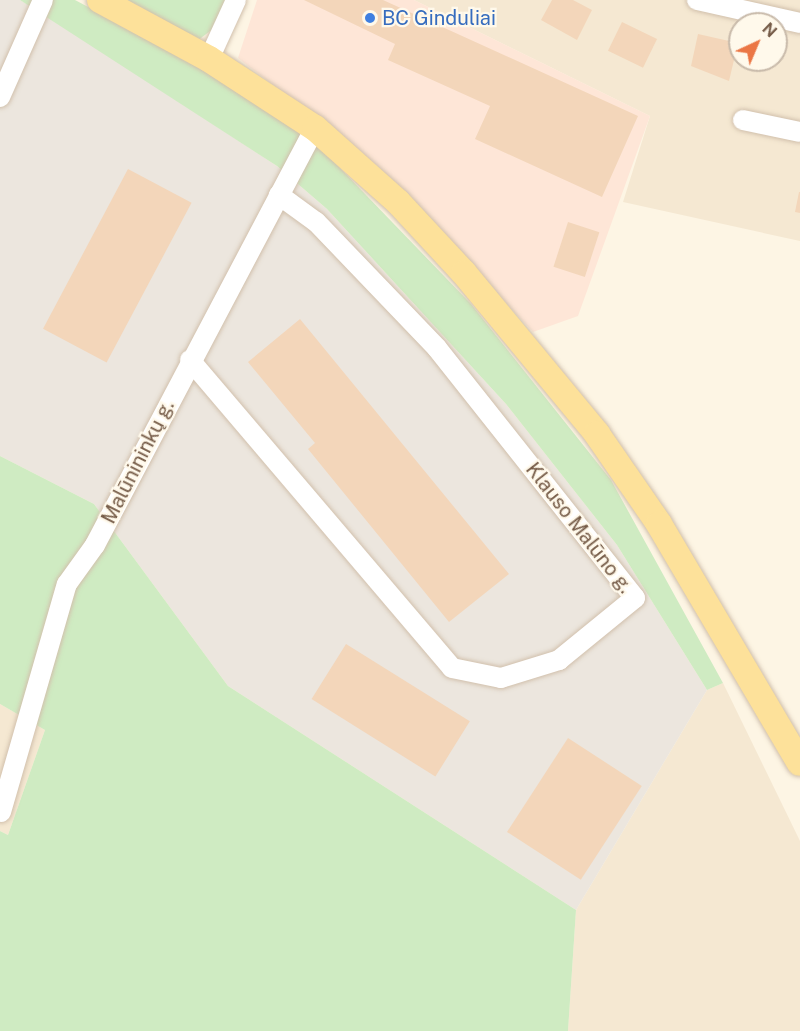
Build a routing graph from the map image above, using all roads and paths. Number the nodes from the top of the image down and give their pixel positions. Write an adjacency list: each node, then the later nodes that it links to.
1 (43, 0): 7 (street)
2 (100, 0): 6 (main road)
3 (236, 0): 6 (street)
4 (697, 0): 5 (street)
5 (800, 23)
6 (209, 59): 9 (main road)
7 (0, 97)
8 (743, 120): 10 (street)
9 (315, 128): 11 (street, Malūnininkų g.); 13 (main road)
10 (800, 132)
11 (279, 195): 12 (street, Malūnininkų g.); 12 (street, Klauso Malūno g.)
12 (190, 360): 14 (street, Malūnininkų g.)
13 (800, 763)
14 (1, 812)

